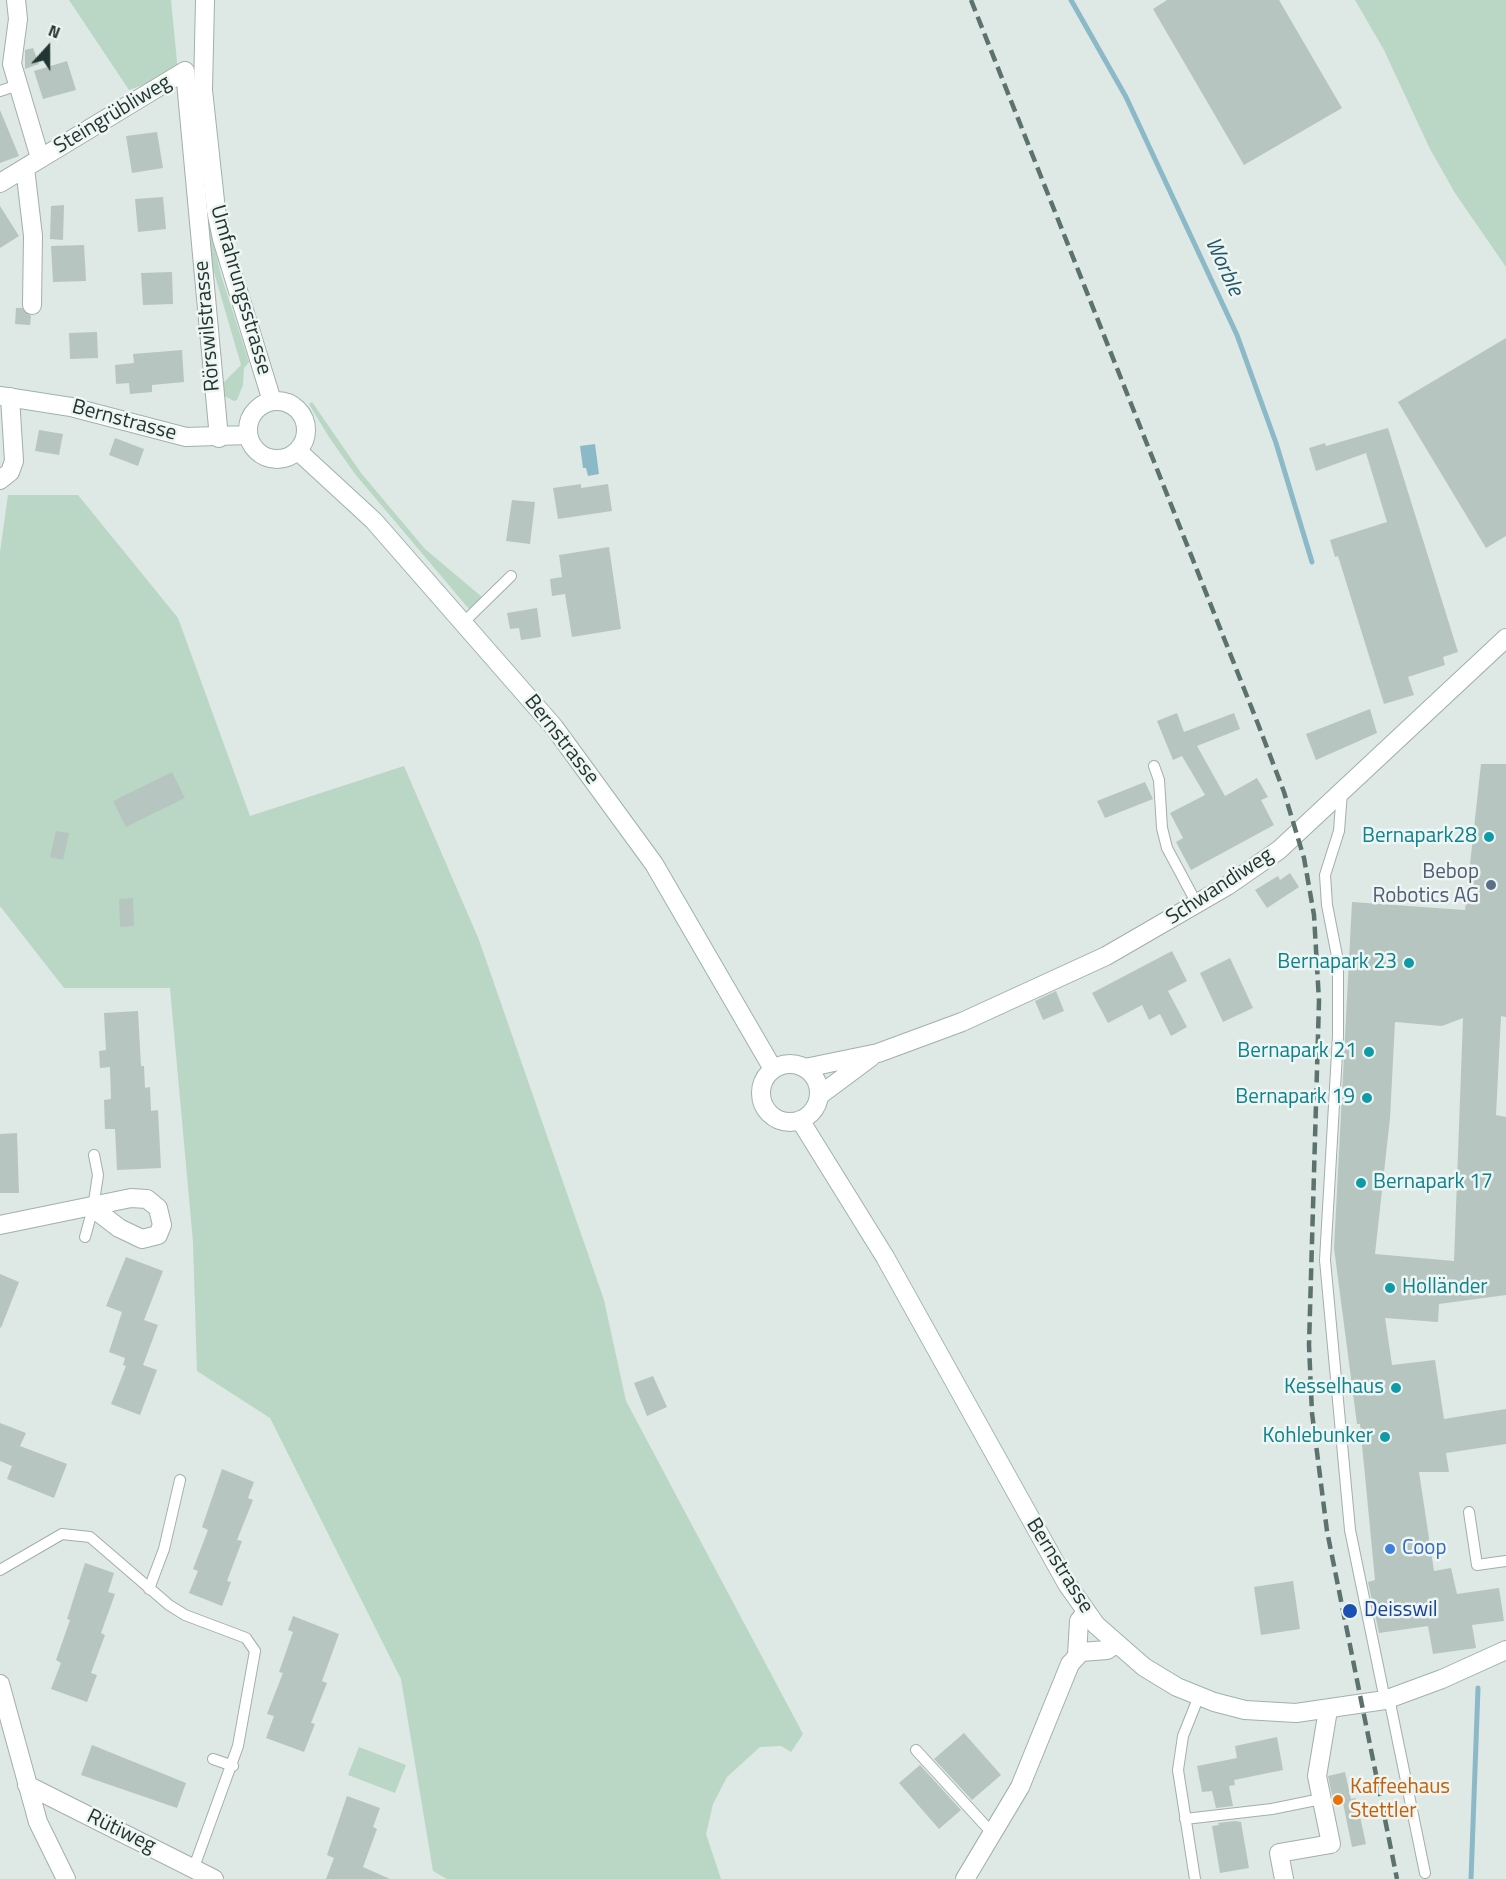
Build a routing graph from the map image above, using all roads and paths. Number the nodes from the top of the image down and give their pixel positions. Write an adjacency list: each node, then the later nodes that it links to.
1 (16, 0): 4 (street, Steingrübliweg)
2 (205, 0): 10 (street, Umfahrungsstrasse)
3 (185, 71): 6 (street, Steingrübliweg); 12 (street, Rörswilstrasse)
4 (18, 85): 5 (lane); 6 (street, Steingrübliweg)
5 (0, 91)
6 (29, 160): 7 (street, Steingrübliweg); 8 (street, Steingrübliweg)
7 (0, 183)
8 (33, 304)
9 (5, 397): 12 (street, Bernstrasse); 14 (street)
10 (272, 401): 11 (street); 13 (street)
11 (248, 435): 12 (street, Bernstrasse); 13 (street)
12 (219, 438)
13 (298, 451): 16 (street, Bernstrasse)
14 (0, 480)
15 (512, 576): 16 (lane)
16 (464, 622): 23 (street, Bernstrasse)
17 (1506, 638): 19 (street, Schwandiweg)
18 (1154, 766): 20 (lane)
19 (1343, 789): 20 (street, Schwandiweg); 41 (lane)
20 (1197, 904): 21 (street, Schwandiweg)
21 (878, 1053): 22 (street, Schwandiweg); 24 (street, Schwandiweg)
22 (805, 1068): 23 (street); 24 (street)
23 (773, 1069): 25 (street)
24 (820, 1095): 25 (street)
25 (801, 1120): 35 (street, Bernstrasse)
26 (94, 1155): 27 (lane)
27 (93, 1208): 28 (street); 29 (lane)
28 (0, 1225)
29 (85, 1237)
30 (180, 1480): 34 (lane)
31 (1469, 1512): 32 (lane)
32 (1506, 1561)
33 (0, 1570): 34 (lane)
34 (149, 1589): 45 (lane)
35 (1086, 1612): 36 (street, Bernstrasse); 38 (street)
36 (1116, 1644): 38 (street); 40 (street, Bernstrasse)
37 (1506, 1650): 41 (street, Bernstrasse)
38 (1077, 1655): 49 (street)
39 (1, 1689): 46 (street)
40 (1199, 1696): 42 (street, Bernstrasse); 48 (lane)
41 (1387, 1699): 42 (street, Bernstrasse); 51 (lane)
42 (1328, 1710): 47 (street)
43 (916, 1750): 49 (lane)
44 (213, 1759): 45 (lane)
45 (233, 1766): 50 (lane)
46 (27, 1785): 50 (street, Rütiweg); 52 (street)
47 (1321, 1799): 48 (lane); 56 (street)
48 (1185, 1819): 55 (lane)
49 (993, 1834): 54 (street)
50 (194, 1867): 53 (street, Rütiweg)
51 (1425, 1873)
52 (66, 1879)
53 (214, 1879)
54 (965, 1879)
55 (1195, 1879)
56 (1284, 1879)

